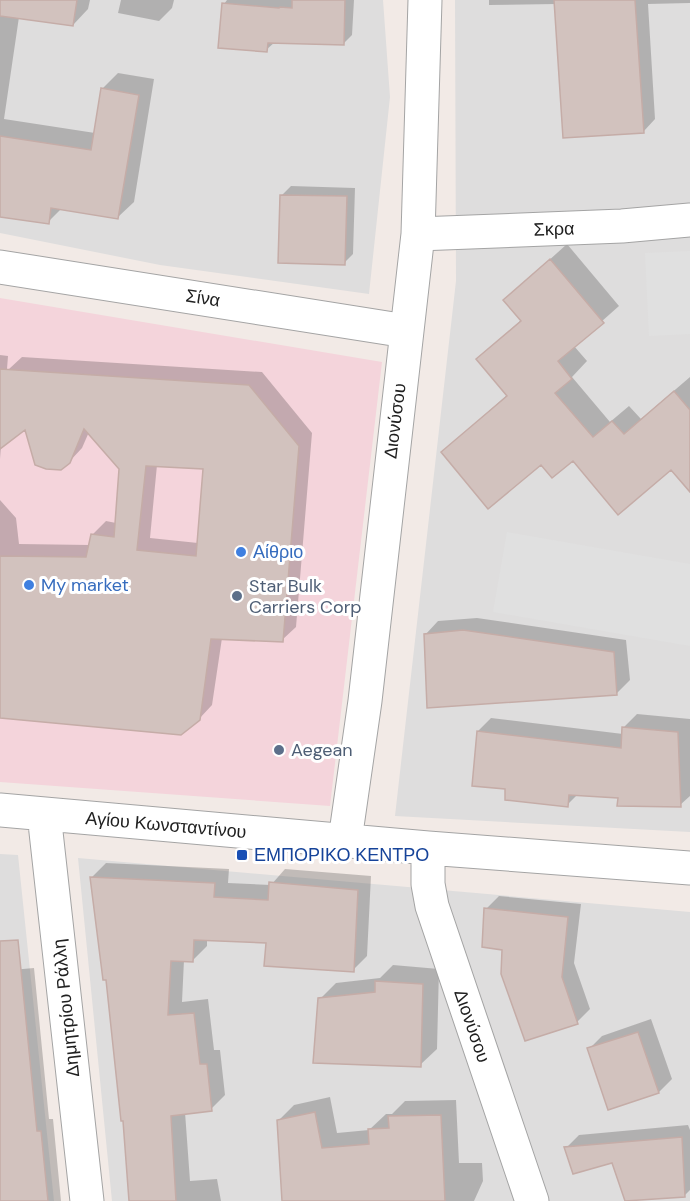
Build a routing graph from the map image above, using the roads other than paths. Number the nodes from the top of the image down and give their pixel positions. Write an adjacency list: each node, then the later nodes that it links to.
1 (425, 0): 3 (street, Διονύσου)
2 (690, 220): 3 (street, Σκρα)
3 (418, 234): 5 (street, Διονύσου)
4 (0, 267): 5 (street, Σίνα)
5 (406, 331): 8 (street, Διονύσου)
6 (0, 810): 7 (street, Αγίου Κωνσταντίνου)
7 (44, 814): 8 (street, Αγίου Κωνσταντίνου); 11 (street, Δημητρίου Ράλλη)
8 (345, 840): 9 (street, Αγίου Κωνσταντίνου)
9 (428, 848): 10 (street, Αγίου Κωνσταντίνου); 12 (street, Διονύσου)
10 (690, 868)
11 (87, 1201)
12 (532, 1201)

